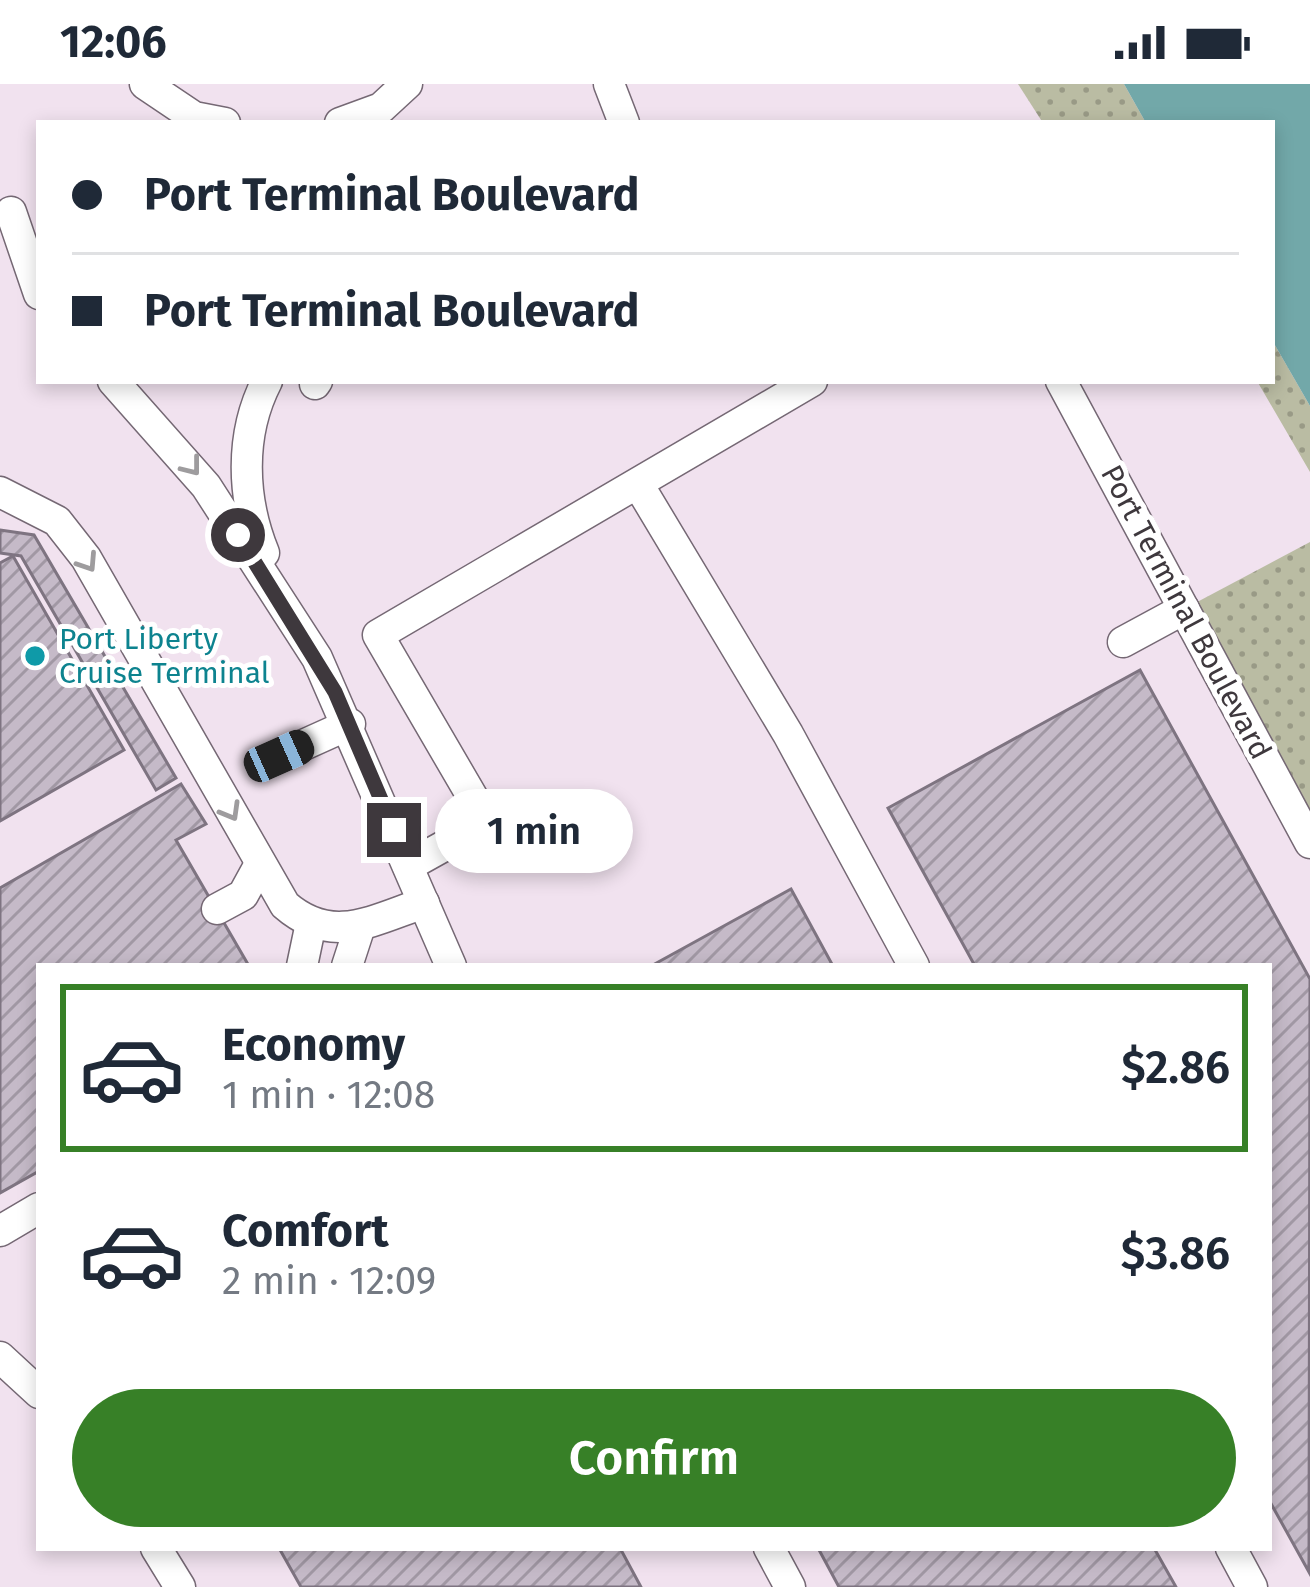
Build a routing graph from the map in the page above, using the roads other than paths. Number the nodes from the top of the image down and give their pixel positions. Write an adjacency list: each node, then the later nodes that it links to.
1 (145, 84): 4 (street)
2 (407, 84): 5 (street)
3 (609, 84): 6 (street)
4 (210, 120)
5 (348, 120)
6 (623, 120)
7 (6, 202): 8 (street); 9 (street)
8 (36, 242)
9 (36, 286)
10 (116, 384): 16 (street, one-way to 16)
11 (266, 384): 16 (street)
12 (807, 384): 14 (street)
13 (1063, 384): 17 (street, Port Terminal Boulevard)
14 (638, 484): 23 (street); 31 (street)
15 (0, 492): 22 (street, one-way to 22)
16 (282, 598): 19 (street)
17 (1184, 609): 18 (street); 21 (street, Port Terminal Boulevard)
18 (1124, 642)
19 (350, 724): 20 (street); 23 (street)
20 (279, 756)
21 (1310, 842)
22 (260, 864): 25 (street); 26 (street)
23 (408, 866): 24 (street)
24 (424, 903): 27 (street); 30 (street)
25 (217, 909)
26 (311, 923): 27 (street); 28 (street)
27 (360, 926): 29 (street)
28 (303, 963)
29 (348, 963)
30 (450, 963)
31 (912, 963)
32 (36, 1210): 33 (street)
33 (0, 1231)
34 (0, 1357): 35 (street)
35 (36, 1390)
36 (158, 1551): 39 (street)
37 (771, 1551): 40 (street)
38 (1233, 1551): 41 (street)
39 (180, 1587)
40 (790, 1587)
41 (1252, 1587)

